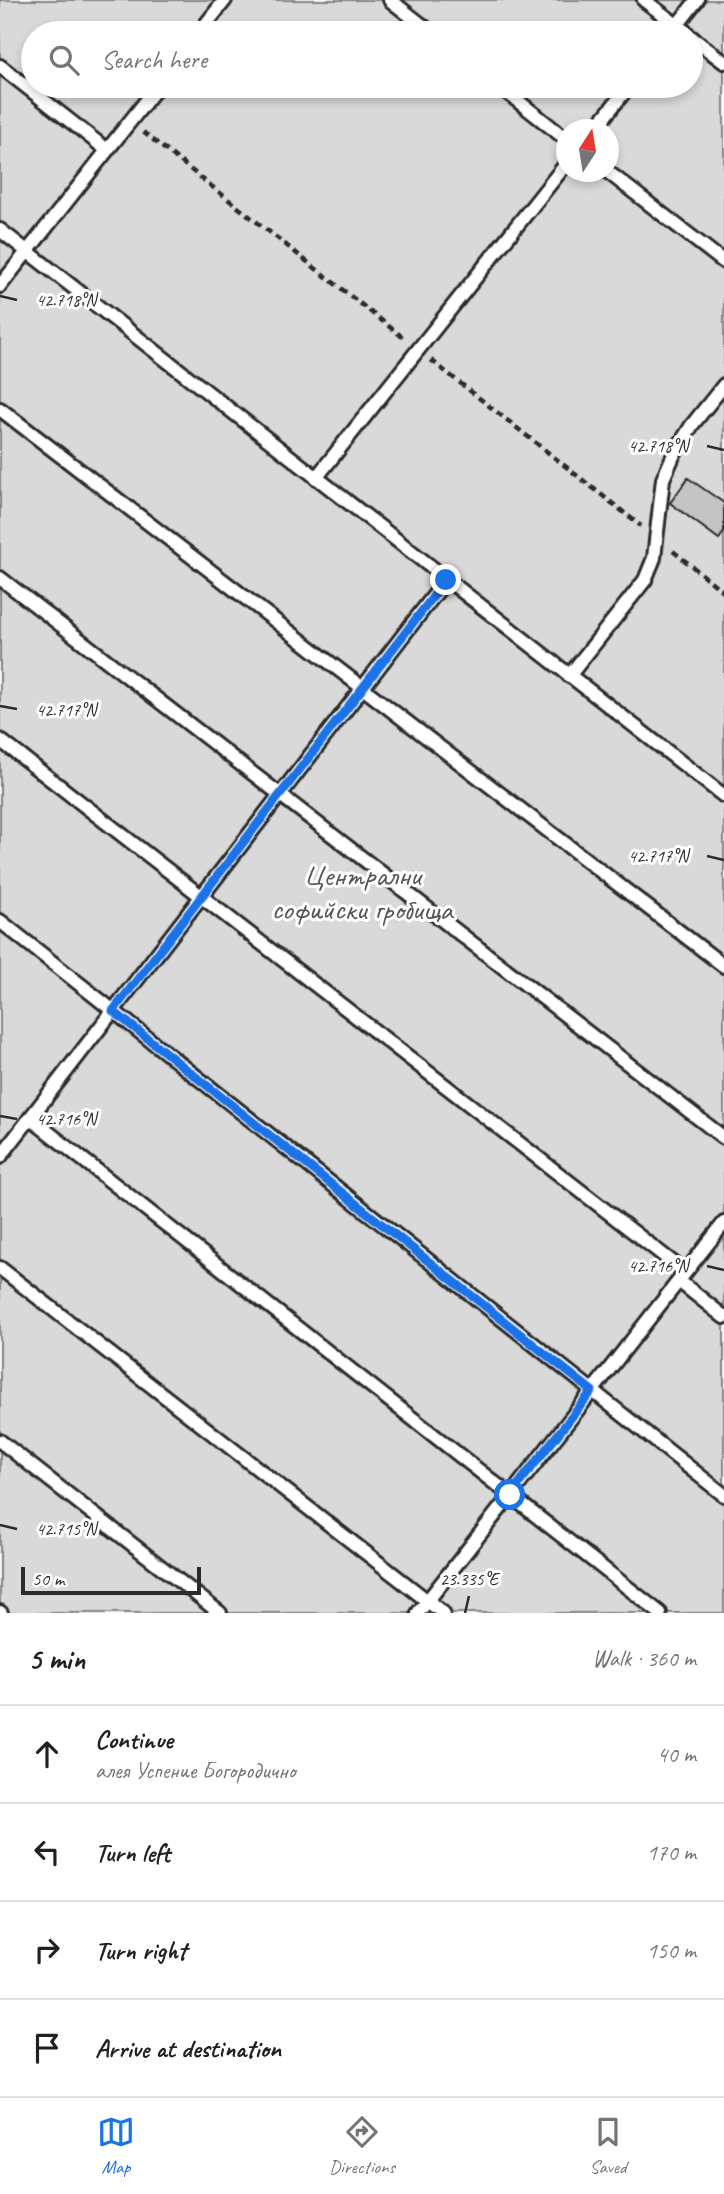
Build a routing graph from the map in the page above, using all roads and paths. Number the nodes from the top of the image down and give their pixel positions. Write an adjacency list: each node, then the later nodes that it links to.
1 (225, 0): 5 (lane)
2 (390, 0): 6 (lane)
3 (644, 0): 7 (lane)
4 (697, 0): 8 (lane)
5 (208, 21)
6 (417, 21)
7 (667, 21)
8 (684, 21)
9 (703, 46): 10 (lane)
10 (724, 62)
11 (0, 66): 12 (lane)
12 (21, 82)
13 (41, 98): 19 (lane)
14 (148, 98): 19 (lane)
15 (514, 98): 18 (lane)
16 (619, 98): 17 (lane)
17 (603, 119)
18 (556, 131)
19 (107, 150): 23 (lane)
20 (556, 177): 28 (lane)
21 (619, 181): 24 (lane)
22 (0, 230): 23 (lane)
23 (27, 251): 25 (lane); 28 (lane)
24 (724, 262)
25 (0, 286)
26 (724, 385): 31 (lane)
27 (0, 409): 32 (lane)
28 (316, 478): 30 (lane)
29 (0, 578): 34 (lane)
30 (446, 580): 31 (lane); 32 (lane)
31 (569, 676): 35 (lane)
32 (363, 688): 34 (lane); 38 (lane)
33 (0, 740): 36 (lane)
34 (280, 794): 36 (lane); 41 (lane)
35 (724, 796)
36 (201, 896): 39 (lane); 45 (lane)
37 (0, 921): 39 (lane)
38 (724, 966)
39 (113, 1011): 40 (lane); 47 (lane)
40 (30, 1118): 42 (lane); 49 (lane)
41 (724, 1138)
42 (0, 1157)
43 (724, 1223): 45 (lane)
44 (0, 1268): 51 (lane)
45 (682, 1277): 46 (lane); 47 (lane)
46 (724, 1317)
47 (592, 1391): 49 (lane); 50 (lane)
48 (0, 1441): 52 (lane)
49 (510, 1495): 51 (lane); 55 (lane)
50 (724, 1495)
51 (428, 1601): 53 (lane); 54 (lane)
52 (220, 1613)
53 (418, 1613)
54 (443, 1613)
55 (660, 1613)

